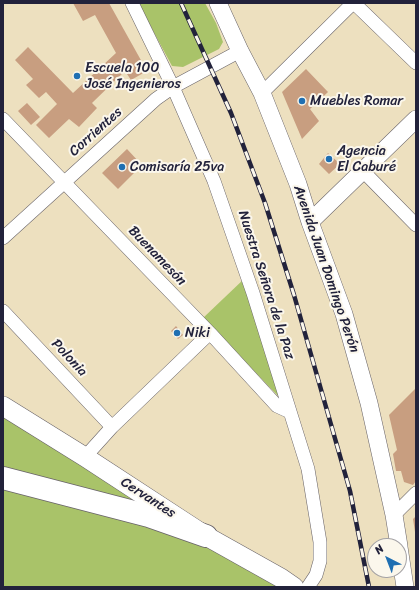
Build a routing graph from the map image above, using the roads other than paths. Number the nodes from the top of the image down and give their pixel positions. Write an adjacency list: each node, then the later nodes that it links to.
1 (132, 3): 6 (street, Nuestra Señora de la Paz)
2 (218, 3): 4 (street, Avenida Juan Domingo Perón)
3 (354, 3): 5 (street); 7 (street)
4 (240, 50): 6 (street, Corrientes); 7 (street, Avenida Juan Domingo Perón)
5 (416, 64)
6 (173, 87): 11 (street, Corrientes); 18 (street, Nuestra Señora de la Paz)
7 (262, 93): 12 (street, Avenida Juan Domingo Perón)
8 (3, 119): 11 (street, Buenamesón)
9 (416, 119): 10 (street)
10 (362, 170): 12 (street); 13 (street)
11 (64, 183): 14 (street, Corrientes); 16 (street, Buenamesón)
12 (310, 222): 23 (street, Avenida Juan Domingo Perón)
13 (416, 225)
14 (3, 238)
15 (3, 312): 19 (street, Polonia)
16 (210, 333): 18 (street, Buenamesón); 19 (street)
17 (3, 406): 20 (main road, Cervantes)
18 (290, 412): 27 (street, Nuestra Señora de la Paz)
19 (112, 427): 20 (street)
20 (85, 457): 24 (main road, Cervantes)
21 (3, 478): 24 (highway)
22 (416, 493): 23 (street)
23 (394, 515): 25 (street, Avenida Juan Domingo Perón)
24 (206, 536): 26 (main road, Cervantes)
25 (398, 538)
26 (294, 587)
27 (308, 587)

